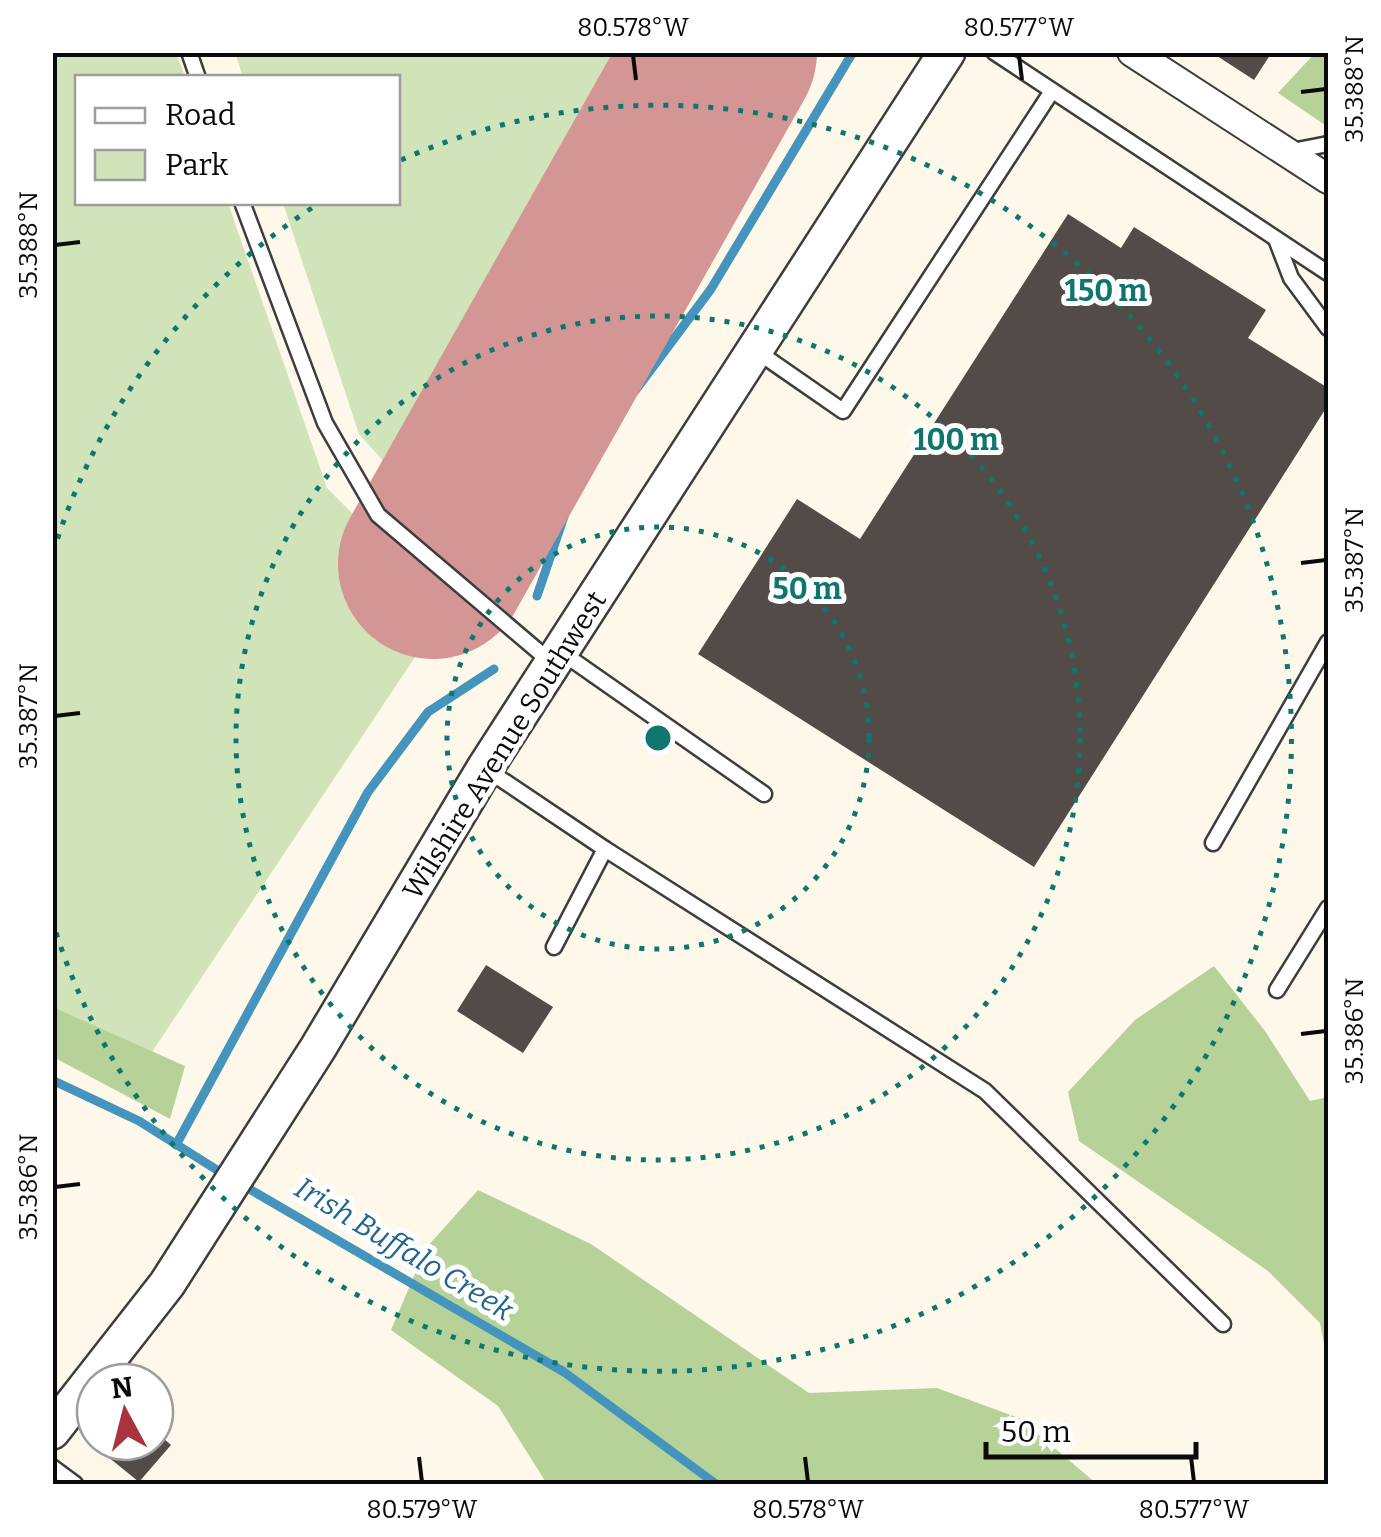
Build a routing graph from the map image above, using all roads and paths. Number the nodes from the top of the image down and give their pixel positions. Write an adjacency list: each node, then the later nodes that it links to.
1 (947, 52): 12 (street, Wilshire Avenue Southwest)
2 (994, 52): 4 (lane)
3 (1132, 52): 6 (street)
4 (1052, 90): 9 (lane); 12 (lane)
5 (1328, 144): 6 (lane)
6 (1286, 152): 7 (street)
7 (1328, 179)
8 (243, 205): 14 (lane)
9 (1276, 238): 10 (lane); 11 (lane)
10 (1328, 273)
11 (1328, 328)
12 (755, 350): 14 (street, Wilshire Avenue Southwest)
13 (1328, 642): 17 (lane)
14 (556, 658): 15 (street, Wilshire Avenue Southwest); 16 (lane)
15 (485, 768): 18 (lane); 23 (street, Wilshire Avenue Southwest)
16 (764, 794)
17 (1213, 843)
18 (605, 849): 20 (lane); 22 (lane)
19 (1328, 908): 21 (lane)
20 (554, 947)
21 (1277, 990)
22 (1223, 1324)
23 (52, 1431)
24 (52, 1467): 25 (lane)
25 (75, 1484)

